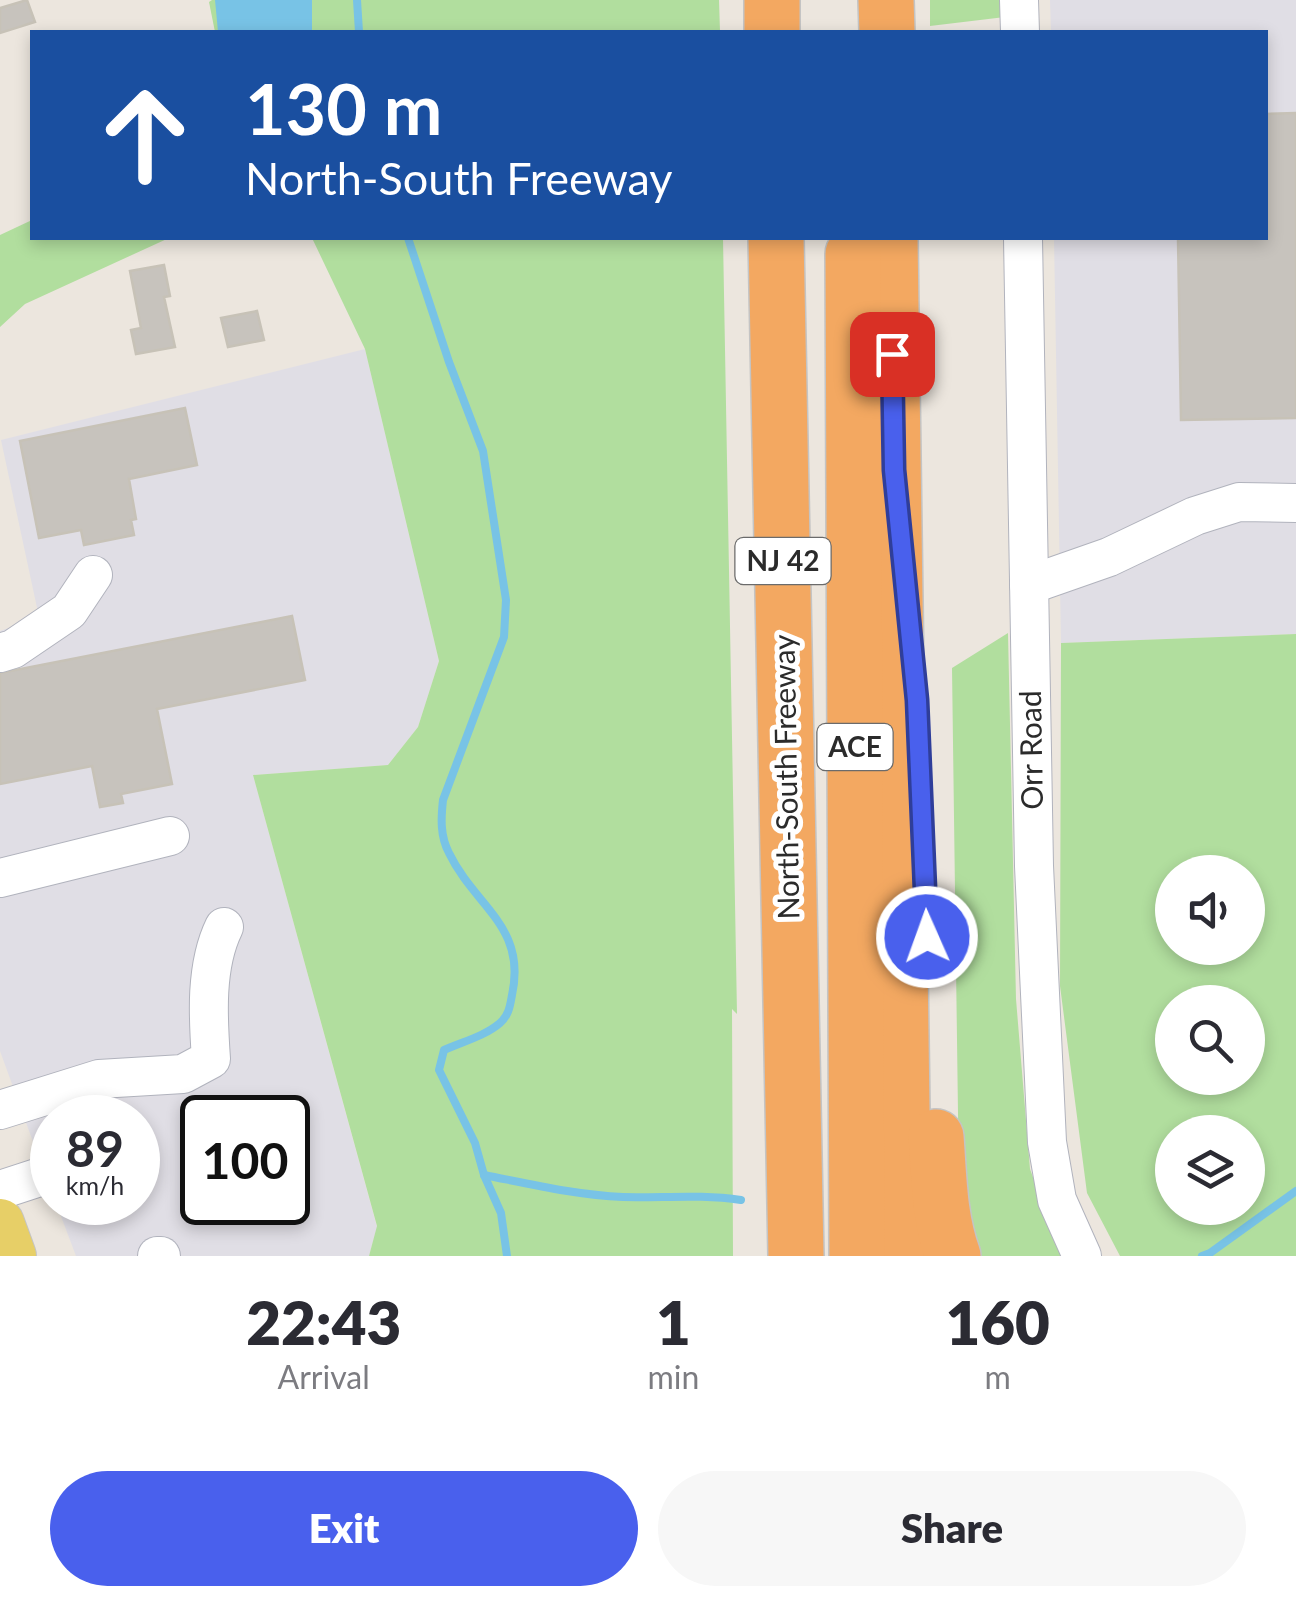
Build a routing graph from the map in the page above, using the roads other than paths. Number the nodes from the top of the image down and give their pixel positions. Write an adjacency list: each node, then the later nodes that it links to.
1 (772, 0): 5 (highway)
2 (852, 0): 6 (highway)
3 (886, 0): 7 (highway)
4 (1019, 0): 8 (street)
5 (772, 30)
6 (852, 30)
7 (886, 30)
8 (1020, 30)
9 (776, 240): 26 (highway, North-South Freeway / NJ 42)
10 (853, 240): 27 (highway, ACE)
11 (890, 240): 13 (highway)
12 (1023, 240): 16 (street, Orr Road)
13 (894, 470): 28 (highway); 29 (highway)
14 (1296, 503): 16 (street)
15 (92, 575): 17 (street)
16 (1029, 585): 30 (street, Orr Road)
17 (0, 653)
18 (170, 836): 19 (street)
19 (0, 878)
20 (224, 928): 21 (street)
21 (0, 1110)
22 (30, 1180): 23 (street)
23 (0, 1190)
24 (0, 1223): 25 (main road)
25 (12, 1256)
26 (796, 1256)
27 (857, 1256)
28 (904, 1256)
29 (953, 1256)
30 (1082, 1256)

